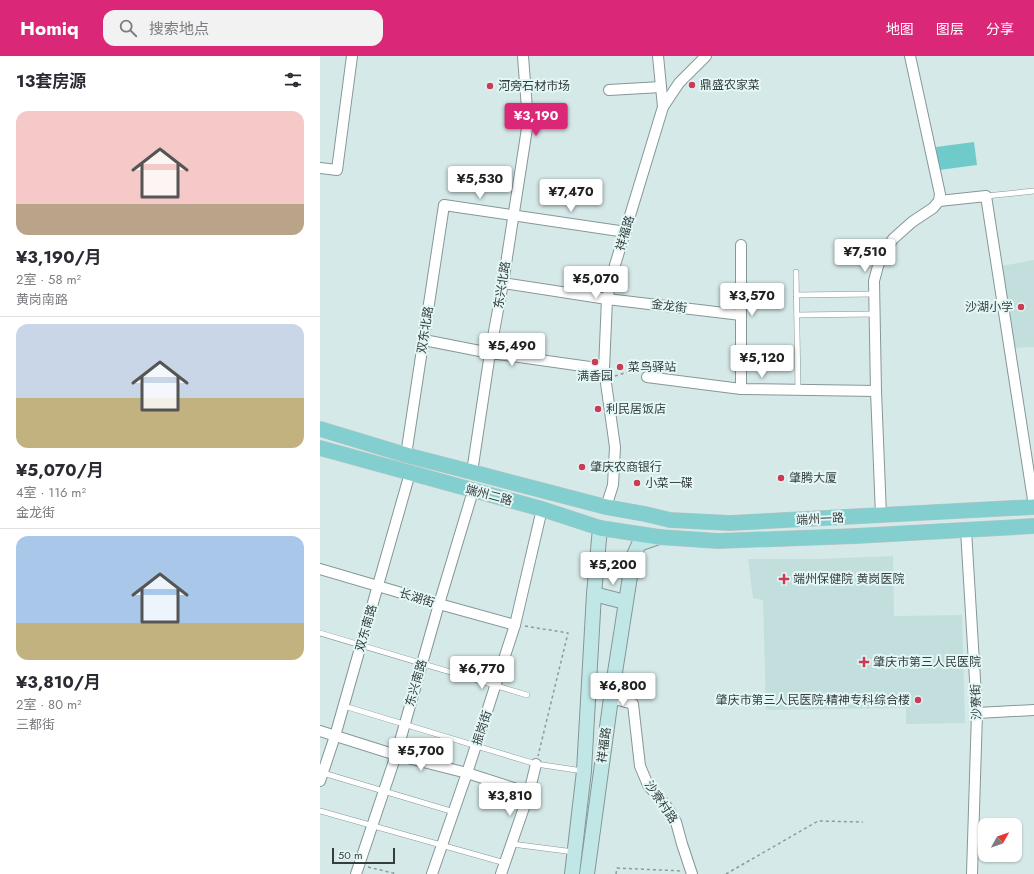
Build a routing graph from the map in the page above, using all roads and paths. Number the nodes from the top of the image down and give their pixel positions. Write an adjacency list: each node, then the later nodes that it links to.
1 (352, 56): 9 (street)
2 (523, 56): 13 (street, 东兴北路)
3 (658, 56): 6 (street, 祥福路)
4 (706, 56): 8 (street)
5 (910, 56): 12 (street)
6 (661, 87): 7 (street); 8 (street, 祥福路)
7 (609, 90)
8 (663, 107): 14 (street, 祥福路)
9 (320, 168)
10 (1034, 191): 11 (lane)
11 (986, 196): 12 (street); 37 (street)
12 (939, 201): 18 (street)
13 (513, 216): 14 (street); 17 (street, 东兴北路); 24 (street, 双东北路)
14 (626, 232): 20 (street, 祥福路)
15 (741, 245): 22 (street)
16 (796, 272): 19 (lane)
17 (503, 283): 20 (street, 金龙街); 25 (street, 东兴北路)
18 (874, 294): 19 (lane); 21 (street)
19 (796, 295): 23 (lane)
20 (607, 299): 22 (street, 金龙街); 26 (street, 祥福路)
21 (875, 314): 23 (lane); 30 (street)
22 (740, 315): 28 (street)
23 (797, 315): 29 (lane)
24 (424, 340): 25 (street); 33 (street, 双东北路)
25 (490, 353): 26 (street); 34 (street, 东兴北路)
26 (605, 374): 27 (path); 38 (street, 祥福路)
27 (647, 377): 28 (street)
28 (742, 389): 29 (street)
29 (798, 390): 30 (street)
30 (876, 391): 40 (street)
31 (320, 429): 33 (main road, 端州二路)
32 (320, 448): 35 (main road, 端州二路)
33 (406, 455): 34 (main road, 端州二路)
34 (472, 472): 38 (main road, 端州二路)
35 (410, 473): 36 (main road, 端州二路); 46 (street, 双东南路)
36 (474, 491): 39 (main road, 端州二路); 49 (street, 东兴南路)
37 (1034, 506): 40 (main road, 端州一路)
38 (606, 507): 40 (main road, 端州一路)
39 (542, 510): 42 (main road, 端州二路); 50 (street, 振岗街)
40 (881, 515)
41 (1034, 526): 43 (main road, 端州一路)
42 (600, 528): 44 (main road, 端州二路); 47 (street, 祥福路)
43 (966, 530): 44 (main road, 端州一路); 59 (street, 沙寮街)
44 (659, 537): 48 (street, 祥福路)
45 (320, 569): 46 (street, 长湖街)
46 (379, 586): 49 (street, 长湖街); 52 (street, 双东南路)
47 (594, 594): 48 (street); 66 (street, 祥福路)
48 (625, 602): 56 (street, 祥福路)
49 (439, 604): 50 (street, 长湖街); 53 (street, 东兴南路)
50 (515, 625): 54 (street, 振岗街); 65 (path)
51 (320, 633): 52 (lane)
52 (361, 645): 53 (lane); 57 (street, 双东南路)
53 (422, 664): 54 (lane); 60 (street, 东兴南路)
54 (495, 685): 55 (lane); 63 (street, 振岗街)
55 (527, 695)
56 (611, 698): 80 (street, 沙寮村路); 85 (street, 祥福路)
57 (344, 706): 60 (lane); 62 (street, 双东南路)
58 (1034, 710): 59 (street)
59 (977, 713): 88 (street, 沙寮街)
60 (404, 724): 63 (lane); 64 (street, 东兴南路)
61 (320, 731): 62 (street)
62 (335, 736): 64 (street); 68 (street, 双东南路)
63 (476, 746): 65 (lane); 67 (street, 振岗街)
64 (396, 755): 67 (street); 69 (street, 东兴南路)
65 (536, 764): 66 (lane); 70 (street)
66 (584, 771): 77 (street, 祥福路)
67 (467, 773): 70 (street); 72 (street, 振岗街)
68 (321, 777): 69 (lane)
69 (384, 791): 72 (lane); 74 (street, 东兴南路)
70 (529, 793): 75 (street)
71 (320, 811): 74 (lane)
72 (454, 812): 76 (street, 振岗街)
73 (863, 822): 87 (path)
74 (372, 826): 76 (lane); 79 (street, 东兴南路)
75 (512, 844): 77 (lane); 78 (street)
76 (442, 846): 78 (lane); 82 (street, 振岗街)
77 (575, 852): 84 (street, 祥福路)
78 (505, 863): 83 (street)
79 (358, 869): 81 (path)
80 (692, 872): 86 (path)
81 (397, 874)
82 (432, 874)
83 (502, 874)
84 (572, 874)
85 (587, 874)
86 (616, 874)
87 (726, 874)
88 (972, 874)

